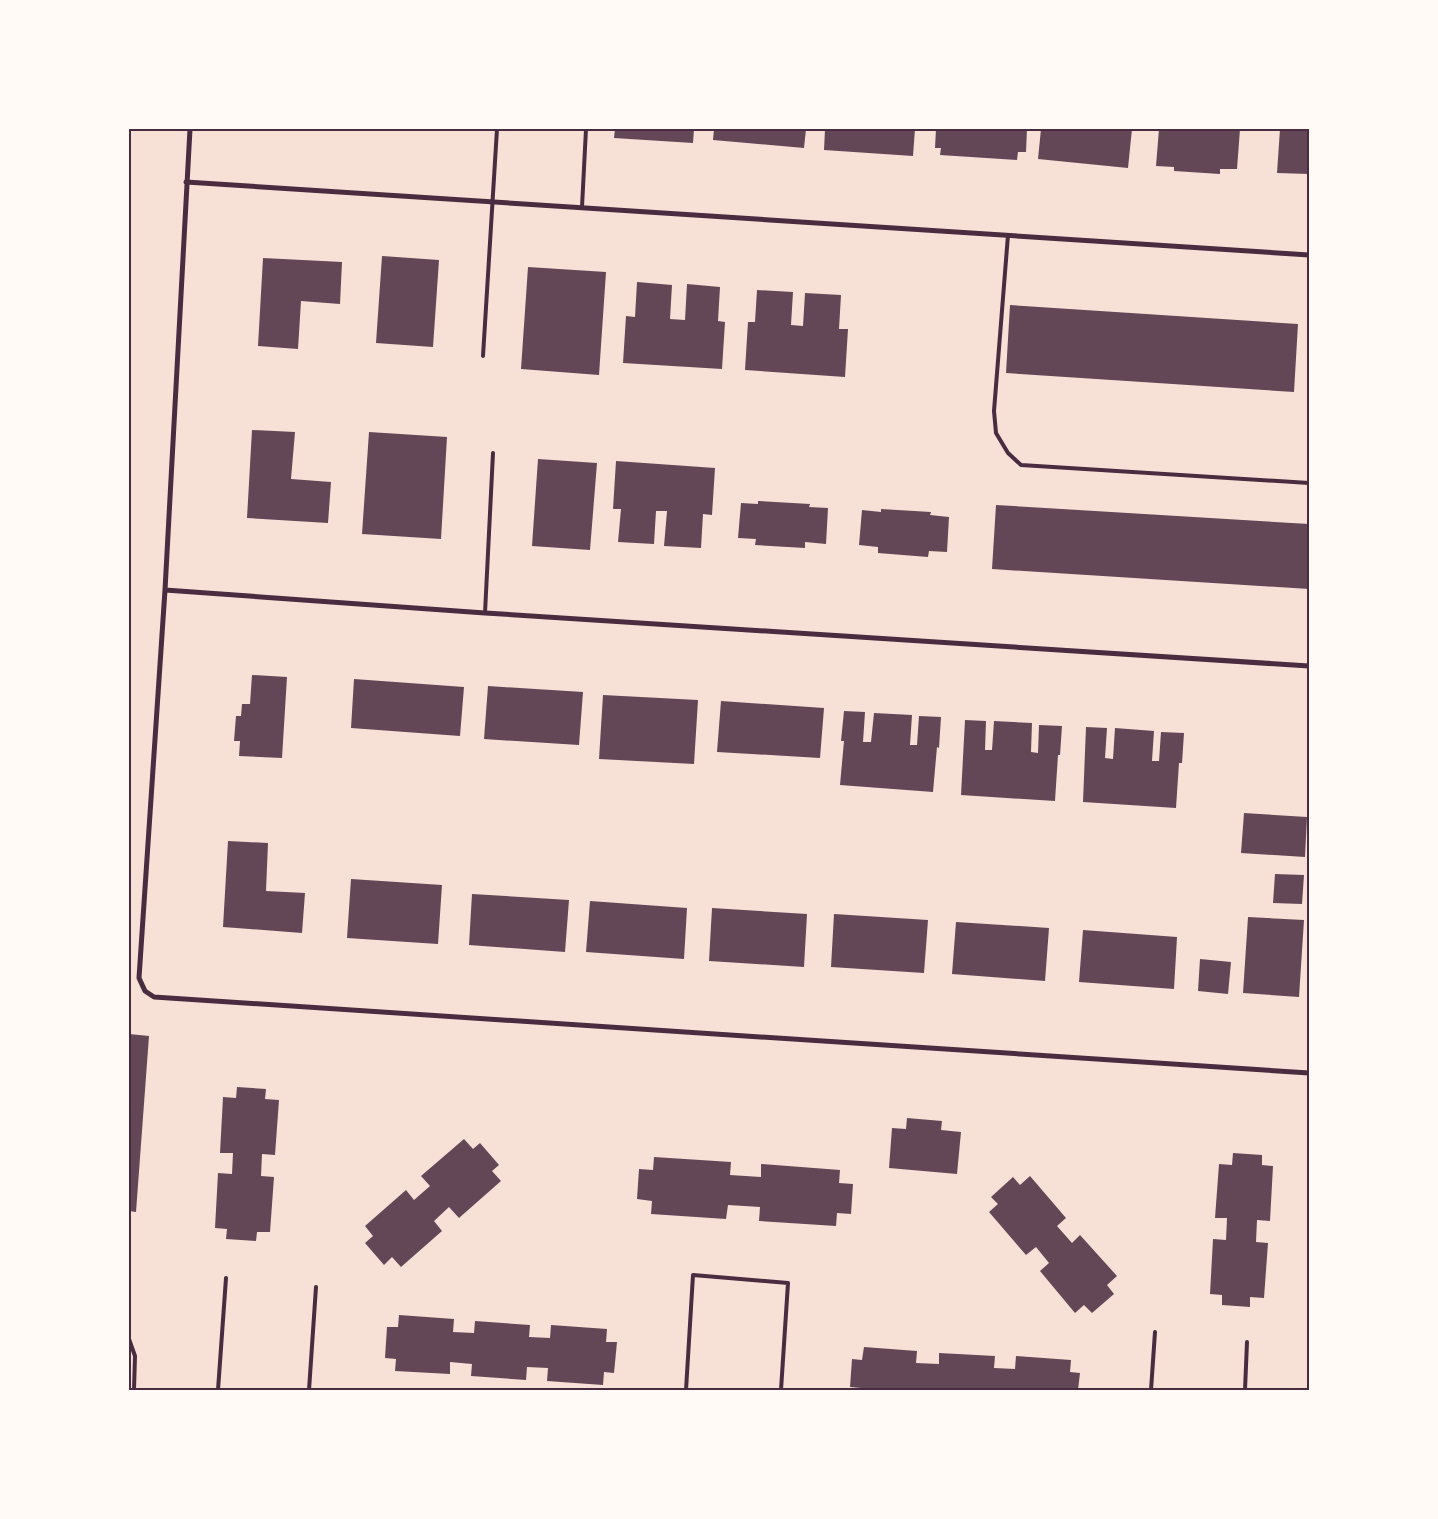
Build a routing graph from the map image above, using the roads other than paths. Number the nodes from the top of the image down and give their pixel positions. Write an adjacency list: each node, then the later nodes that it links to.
1 (190, 129): 4 (street)
2 (497, 129): 5 (lane)
3 (586, 129): 6 (lane)
4 (186, 182): 5 (street); 12 (street)
5 (493, 202): 6 (street); 9 (lane)
6 (582, 208): 7 (street)
7 (1008, 235): 8 (street); 11 (lane)
8 (1309, 255)
9 (483, 356)
10 (493, 453): 13 (lane)
11 (1309, 483)
12 (165, 590): 13 (street); 15 (street)
13 (484, 613): 14 (street)
14 (1309, 666)
15 (1309, 1074)
16 (226, 1278): 22 (lane)
17 (316, 1287): 23 (lane)
18 (1155, 1332): 26 (lane)
19 (129, 1339): 21 (lane)
20 (1247, 1342): 27 (lane)
21 (134, 1390)
22 (218, 1390)
23 (309, 1390)
24 (686, 1390): 25 (lane)
25 (781, 1390)
26 (1151, 1390)
27 (1244, 1390)

